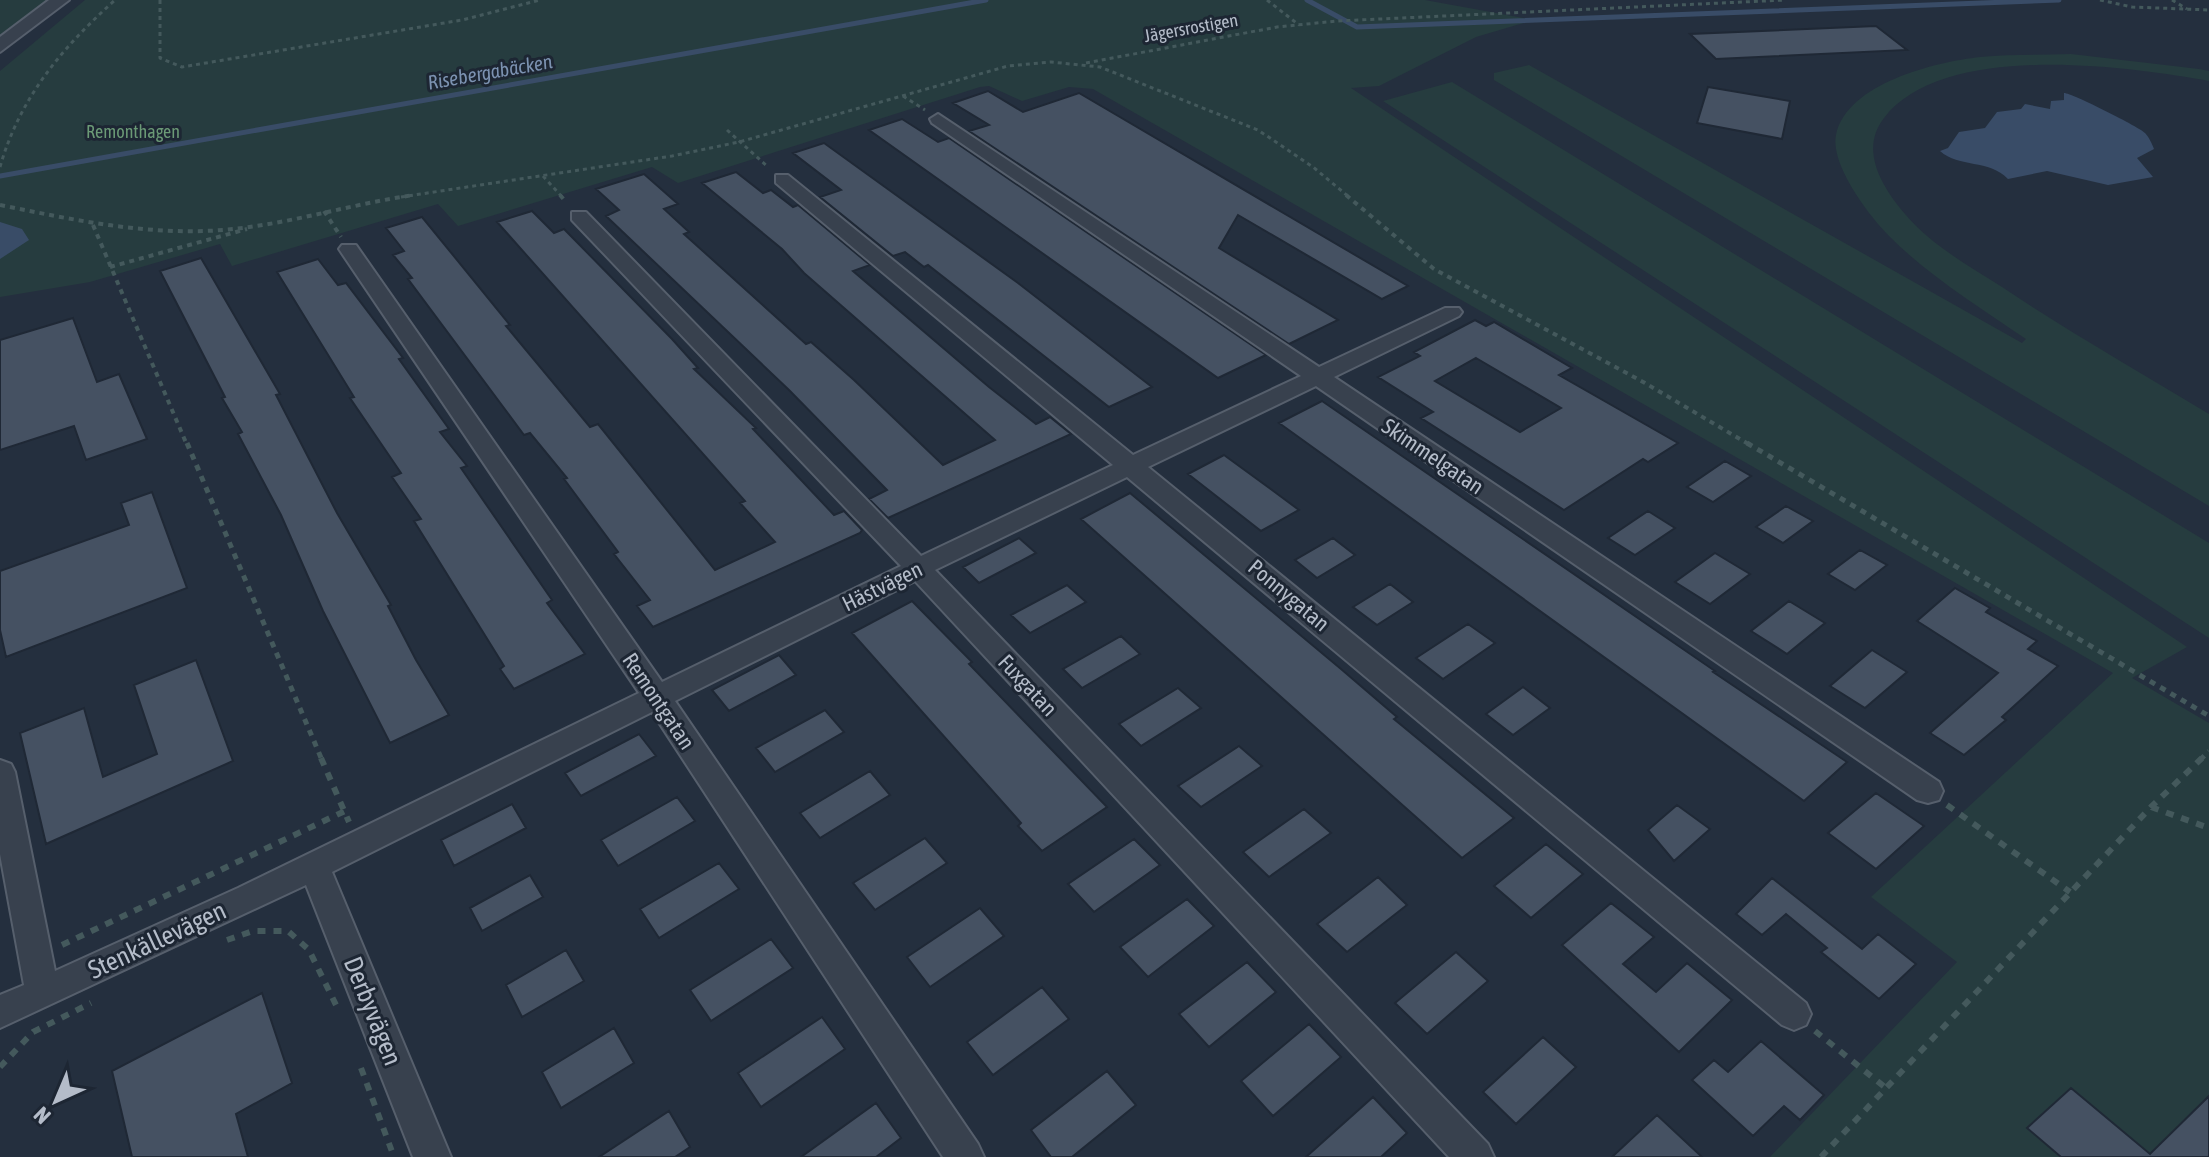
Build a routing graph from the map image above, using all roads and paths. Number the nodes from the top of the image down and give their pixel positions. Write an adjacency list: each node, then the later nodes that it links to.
1 (60, 0): 12 (street)
2 (115, 0): 17 (path)
3 (160, 0): 4 (path)
4 (540, 0)
5 (1267, 0): 11 (path)
6 (1785, 0): 11 (path, Jägersrostigen)
7 (2100, 0): 9 (path)
8 (2172, 0): 9 (path)
9 (2188, 10): 10 (path)
10 (2209, 10)
11 (1299, 25): 13 (path, Jägersrostigen)
12 (0, 46)
13 (1081, 64): 16 (path); 32 (path)
14 (938, 119): 28 (street, Skimmelgatan)
15 (727, 130): 16 (path)
16 (739, 142): 18 (path); 19 (path)
17 (1, 164)
18 (543, 175): 21 (path); 22 (path)
19 (782, 179): 29 (street, Ponnygatan)
20 (0, 205): 23 (path)
21 (324, 211): 24 (path); 25 (path)
22 (579, 216): 30 (street, Fuxgatan)
23 (92, 224): 24 (path); 26 (path)
24 (263, 225): 26 (path)
25 (349, 249): 31 (street, Remontgatan)
26 (110, 267): 37 (path)
27 (1452, 312): 28 (street, Hästvägen)
28 (1318, 378): 29 (street, Hästvägen); 35 (street, Skimmelgatan)
29 (1133, 465): 30 (street, Hästvägen); 48 (street, Ponnygatan)
30 (918, 568): 31 (street, Hästvägen); 55 (street, Fuxgatan)
31 (657, 697): 39 (street, Hästvägen); 54 (street, Remontgatan)
32 (2209, 716)
33 (2209, 751): 36 (path)
34 (0, 772): 43 (street)
35 (1928, 791): 41 (path)
36 (2151, 807): 38 (path); 41 (path)
37 (345, 811): 39 (path); 43 (path)
38 (2209, 828)
39 (358, 844): 40 (street, Hästvägen)
40 (314, 866): 44 (street, Stenkällevägen); 53 (street, Derbyvägen)
41 (2070, 892): 51 (path)
42 (220, 942): 47 (path)
43 (37, 957): 44 (street)
44 (42, 992): 46 (street, Stenkällevägen)
45 (100, 999): 50 (path)
46 (0, 1012)
47 (340, 1013)
48 (1794, 1014): 51 (path)
49 (356, 1056): 52 (path)
50 (0, 1067)
51 (1886, 1088): 56 (path)
52 (394, 1157)
53 (432, 1157)
54 (965, 1157)
55 (1475, 1157)
56 (1821, 1157)

